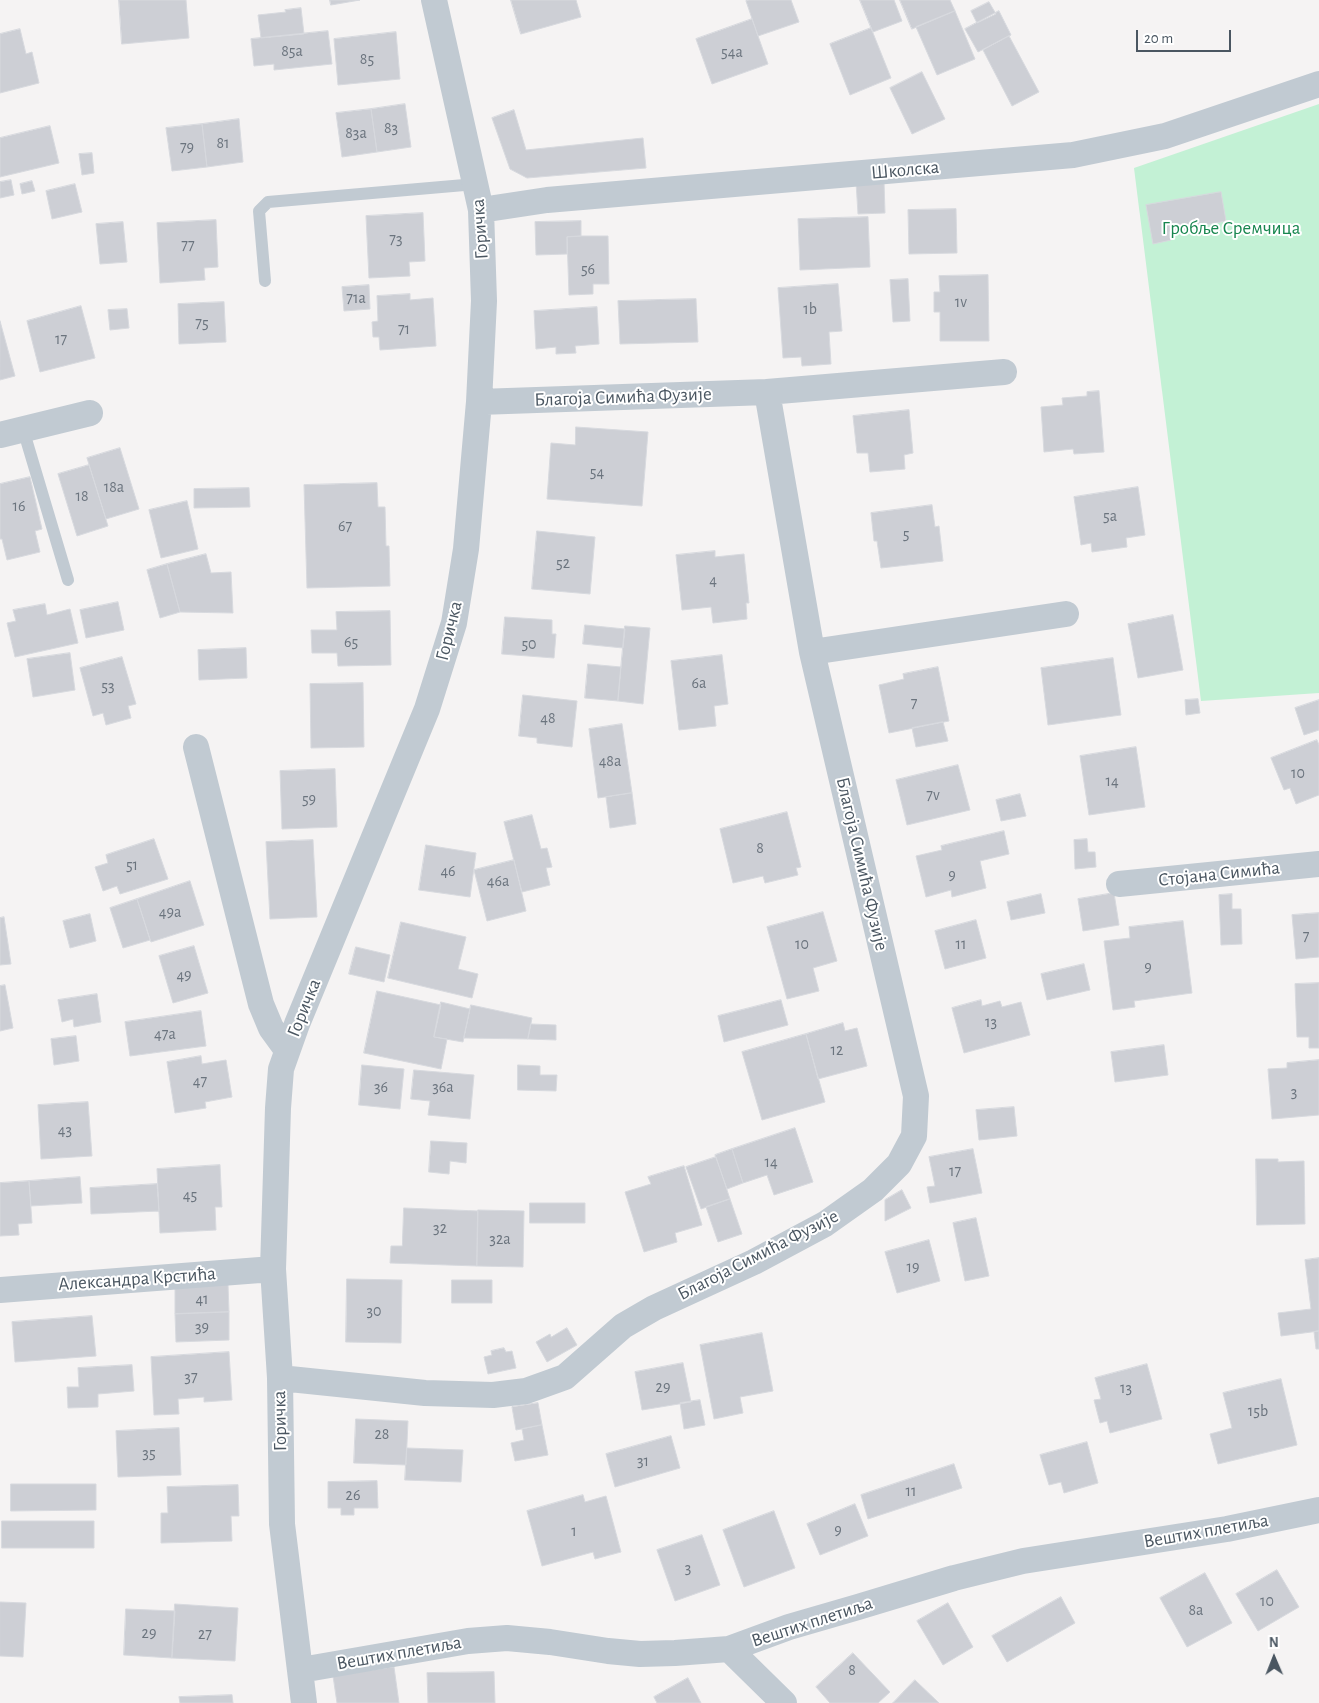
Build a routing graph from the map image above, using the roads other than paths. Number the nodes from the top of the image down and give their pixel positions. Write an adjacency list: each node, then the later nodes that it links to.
1 (434, 0): 3 (street, Горичка)
2 (1319, 84): 4 (street, Школска)
3 (476, 184): 4 (street, Горичка); 5 (lane, Горичка)
4 (481, 210): 8 (street, Горичка)
5 (265, 281)
6 (1004, 372): 7 (street, Благоја Симића Фузије)
7 (768, 392): 8 (street, Благоја Симића Фузије); 13 (street, Благоја Симића Фузије)
8 (479, 402): 17 (street, Горичка)
9 (90, 412): 10 (street)
10 (12, 432): 11 (lane)
11 (68, 580)
12 (1066, 614): 13 (street)
13 (812, 652): 20 (street, Благоја Симића Фузије)
14 (196, 746): 17 (street, Горичка)
15 (1319, 864): 16 (street, Стојана Симића)
16 (1119, 884)
17 (287, 1050): 18 (street, Горичка)
18 (273, 1269): 19 (street, Александра Крстића); 20 (street, Горичка)
19 (0, 1290)
20 (280, 1378): 23 (street, Горичка)
21 (1319, 1510): 22 (street, Вештих плетиља)
22 (729, 1648): 23 (street, Вештих плетиља); 25 (street)
23 (301, 1670): 24 (street, Горичка)
24 (304, 1703)
25 (784, 1703)

